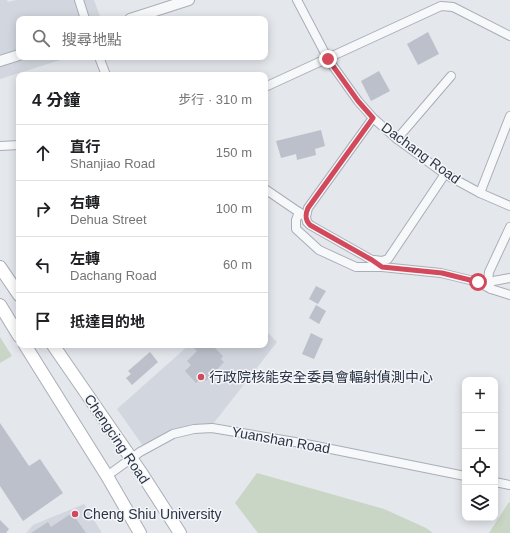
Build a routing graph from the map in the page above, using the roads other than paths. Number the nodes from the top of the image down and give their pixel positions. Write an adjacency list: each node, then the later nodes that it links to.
1 (79, 0): 4 (street)
2 (189, 0): 5 (street)
3 (298, 0): 8 (street, Dachang Road)
4 (84, 16)
5 (139, 16)
6 (510, 36): 8 (street)
7 (16, 56): 10 (street)
8 (328, 59): 13 (street); 15 (street, Dachang Road)
9 (100, 60): 11 (street)
10 (0, 61)
11 (105, 72)
12 (451, 76): 16 (street)
13 (268, 86)
14 (510, 116): 21 (street)
15 (373, 118): 16 (street, Dachang Road); 23 (street)
16 (397, 139): 19 (street, Dachang Road)
17 (16, 145): 18 (street)
18 (0, 146)
19 (445, 174): 21 (street, Dachang Road); 25 (street)
20 (268, 191): 23 (street)
21 (480, 193): 22 (street, Dachang Road)
22 (510, 206)
23 (303, 214): 25 (street); 27 (street)
24 (510, 227): 29 (street)
25 (372, 260): 27 (street)
26 (0, 267): 30 (main road)
27 (382, 267): 29 (street)
28 (510, 278): 29 (street)
29 (489, 286): 31 (street)
30 (16, 290)
31 (510, 295)
32 (0, 305): 33 (main road)
33 (16, 331)
34 (27, 348): 38 (main road, Chengcing Road)
35 (55, 348): 36 (main road, Chengcing Road)
36 (131, 459): 37 (street, Yuanshan Road); 38 (street, Yuanshan Road); 42 (main road, Chengcing Road)
37 (462, 475)
38 (107, 476): 41 (main road, Chengcing Road)
39 (498, 483): 40 (street)
40 (510, 485)
41 (140, 533)
42 (180, 533)

